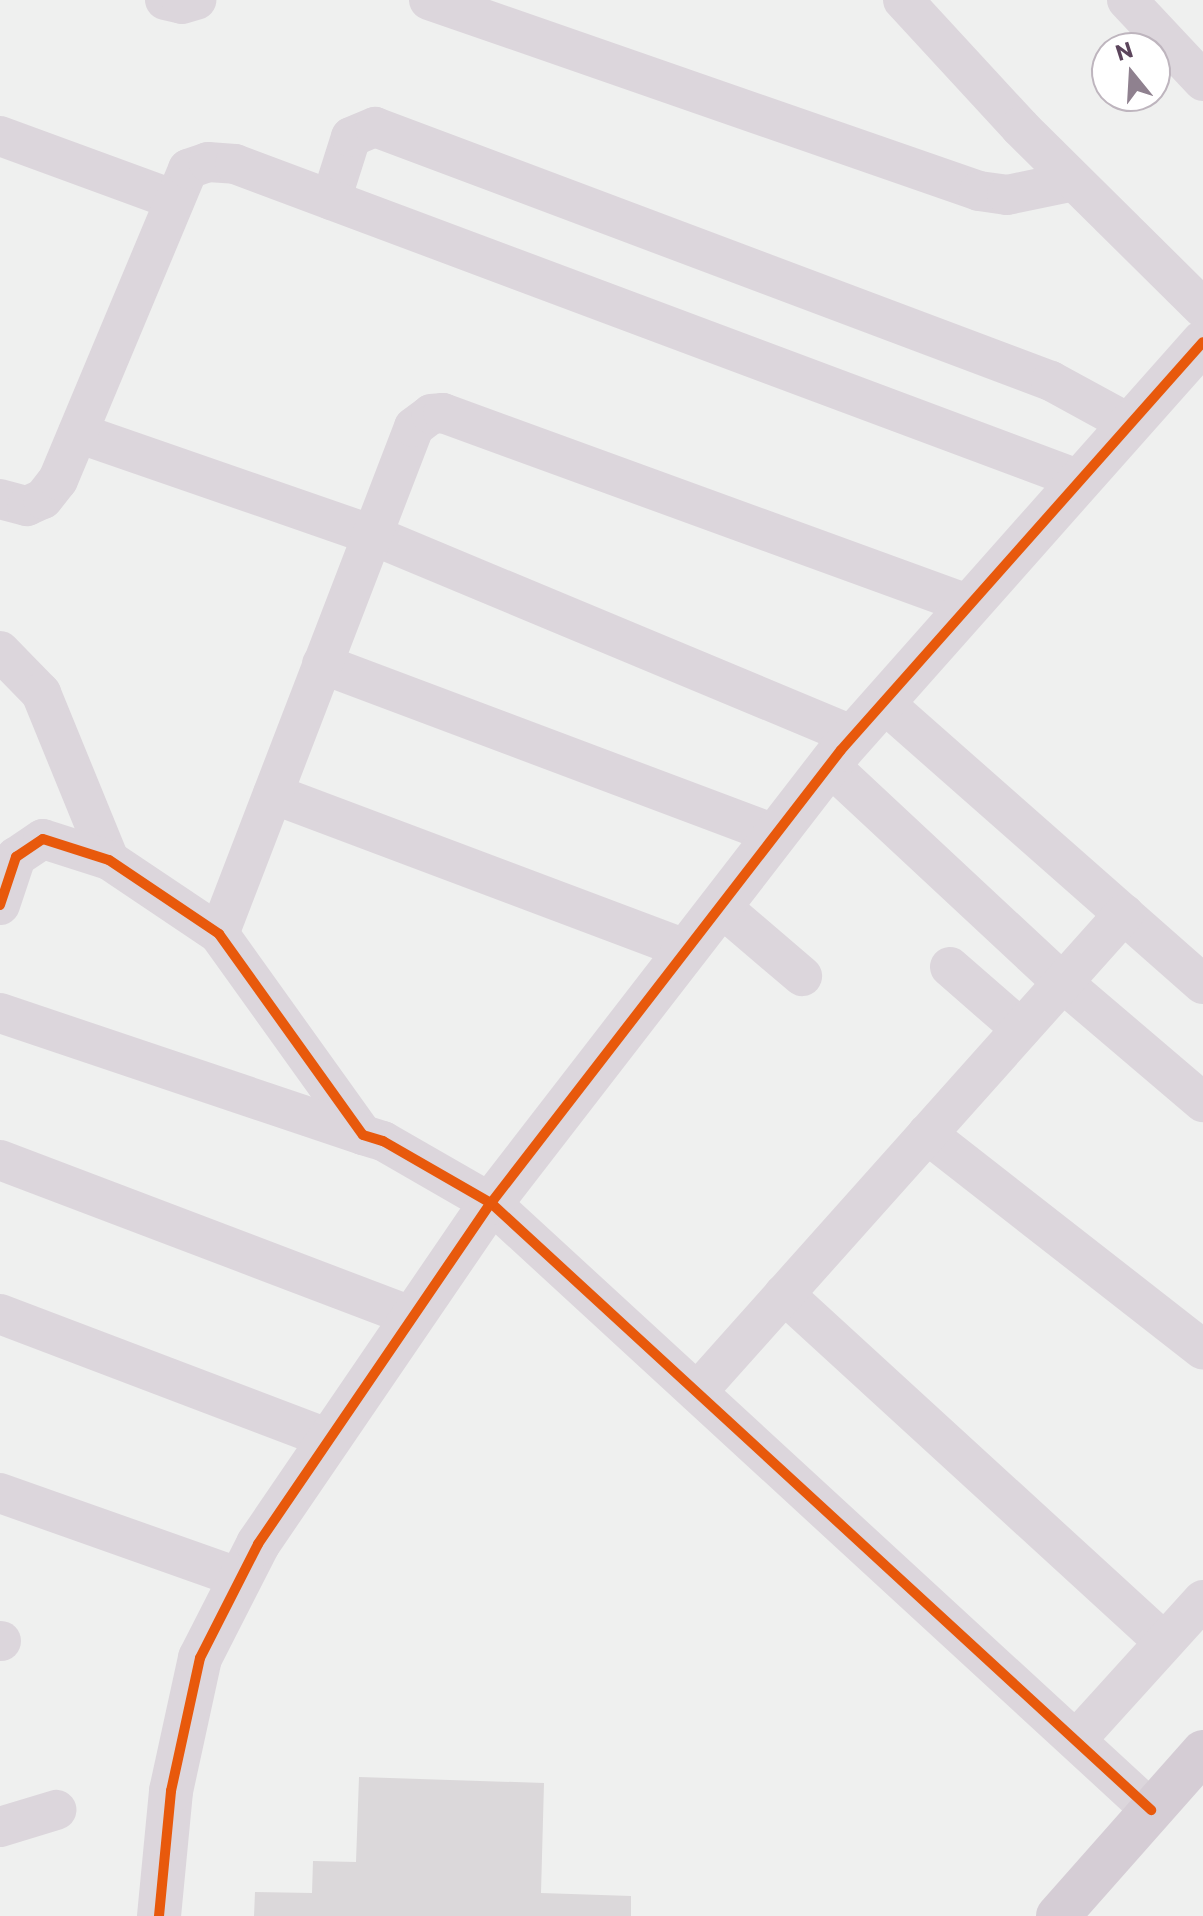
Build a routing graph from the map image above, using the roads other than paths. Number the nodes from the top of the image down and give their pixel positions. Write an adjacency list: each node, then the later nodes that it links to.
1 (165, 0): 2 (street)
2 (196, 0)
3 (429, 0): 8 (street)
4 (903, 0): 8 (street)
5 (1127, 0): 6 (street)
6 (1203, 81)
7 (0, 136): 9 (street)
8 (1074, 181): 11 (street)
9 (175, 200): 10 (street); 14 (street)
10 (331, 200): 13 (street); 15 (street)
11 (1203, 308)
12 (1203, 342): 13 (street)
13 (1130, 424): 15 (street)
14 (78, 433): 16 (street); 17 (street)
15 (1080, 480): 18 (street)
16 (0, 499)
17 (372, 535): 18 (street); 20 (street); 22 (street)
18 (970, 605): 21 (street)
19 (0, 651): 25 (street)
20 (322, 664): 23 (street); 24 (street)
21 (884, 703): 22 (street); 28 (street)
22 (842, 750): 24 (street); 33 (street)
23 (273, 794): 29 (street); 30 (street)
24 (776, 835): 27 (street)
25 (109, 860): 26 (street); 29 (street)
26 (3, 886)
27 (720, 906): 30 (street); 32 (street)
28 (1124, 914): 33 (street); 34 (street)
29 (219, 934): 39 (street)
30 (686, 949): 41 (street)
31 (950, 967): 36 (street)
32 (802, 976)
33 (1063, 983): 36 (street); 37 (street)
34 (1203, 984)
35 (0, 1013): 39 (street)
36 (1021, 1029): 38 (street)
37 (1203, 1102)
38 (927, 1134): 42 (street); 45 (street)
39 (363, 1135): 41 (street)
40 (0, 1160): 44 (street)
41 (491, 1203): 44 (street); 46 (street)
42 (784, 1294): 46 (street); 51 (street)
43 (0, 1314): 47 (street)
44 (413, 1317): 47 (street)
45 (1203, 1350)
46 (697, 1392): 52 (street)
47 (329, 1439): 49 (street)
48 (0, 1493): 49 (street)
49 (240, 1578): 57 (street)
50 (1203, 1600): 51 (street)
51 (1164, 1642): 52 (street)
52 (1076, 1740): 55 (street)
53 (1203, 1752): 55 (main road)
54 (56, 1810): 56 (street)
55 (1151, 1810): 58 (main road)
56 (0, 1827)
57 (159, 1916)
58 (1058, 1916)

